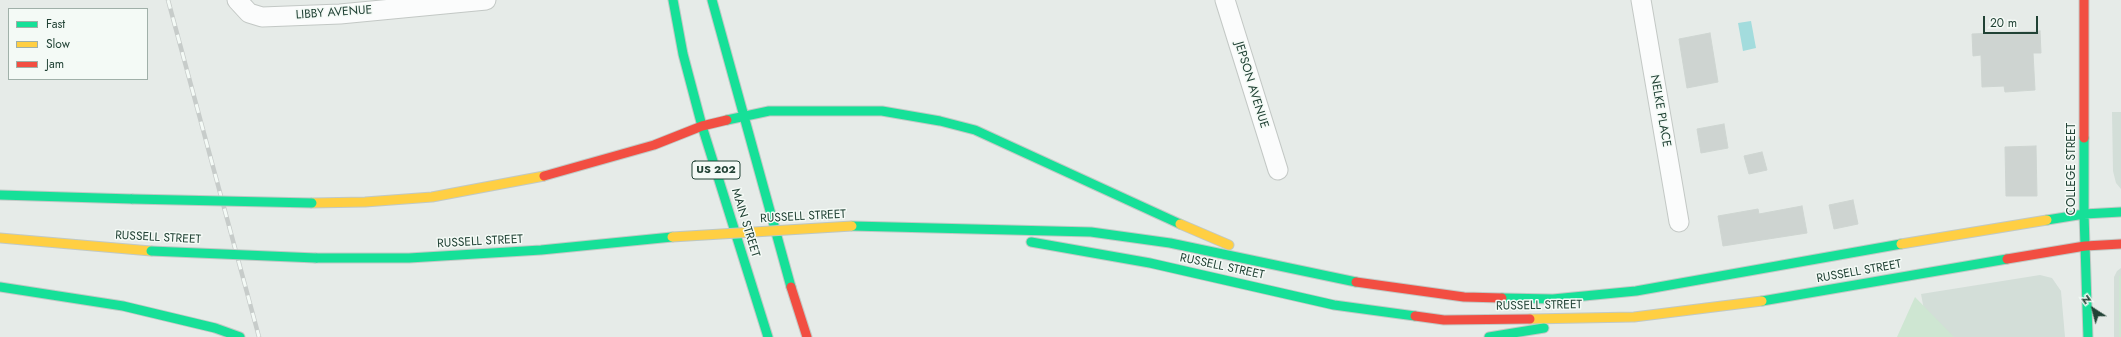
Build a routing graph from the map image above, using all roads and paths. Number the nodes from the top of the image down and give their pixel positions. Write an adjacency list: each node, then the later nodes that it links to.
1 (238, 0): 2 (street, LIBBY AVENUE)
2 (486, 0)
3 (673, 0): 9 (main road, MAIN STREET / US 202)
4 (712, 0): 8 (main road, US 202)
5 (1225, 0): 10 (street, JEPSON AVENUE)
6 (1641, 0): 14 (street, NELKE PLACE)
7 (2084, 0): 13 (main road, COLLEGE STREET)
8 (743, 116): 9 (main road); 19 (main road); 24 (main road, US 202)
9 (702, 126): 11 (main road, bridge); 23 (main road, MAIN STREET / US 202)
10 (1278, 170)
11 (0, 195)
12 (2121, 212): 13 (main road, RUSSELL STREET)
13 (2084, 214): 18 (main road, COLLEGE STREET); 19 (main road, RUSSELL STREET)
14 (1679, 222)
15 (961, 229): 16 (main road, RUSSELL STREET, bridge); 19 (main road, RUSSELL STREET); 21 (main road, RUSSELL STREET)
16 (0, 238)
17 (2121, 244): 18 (main road, RUSSELL STREET)
18 (2085, 246): 21 (main road, RUSSELL STREET); 26 (main road, COLLEGE STREET)
19 (1314, 273)
20 (0, 287): 22 (main road)
21 (1634, 317): 25 (main road)
22 (240, 337)
23 (768, 337)
24 (807, 337)
25 (1489, 337)
26 (2088, 337)

